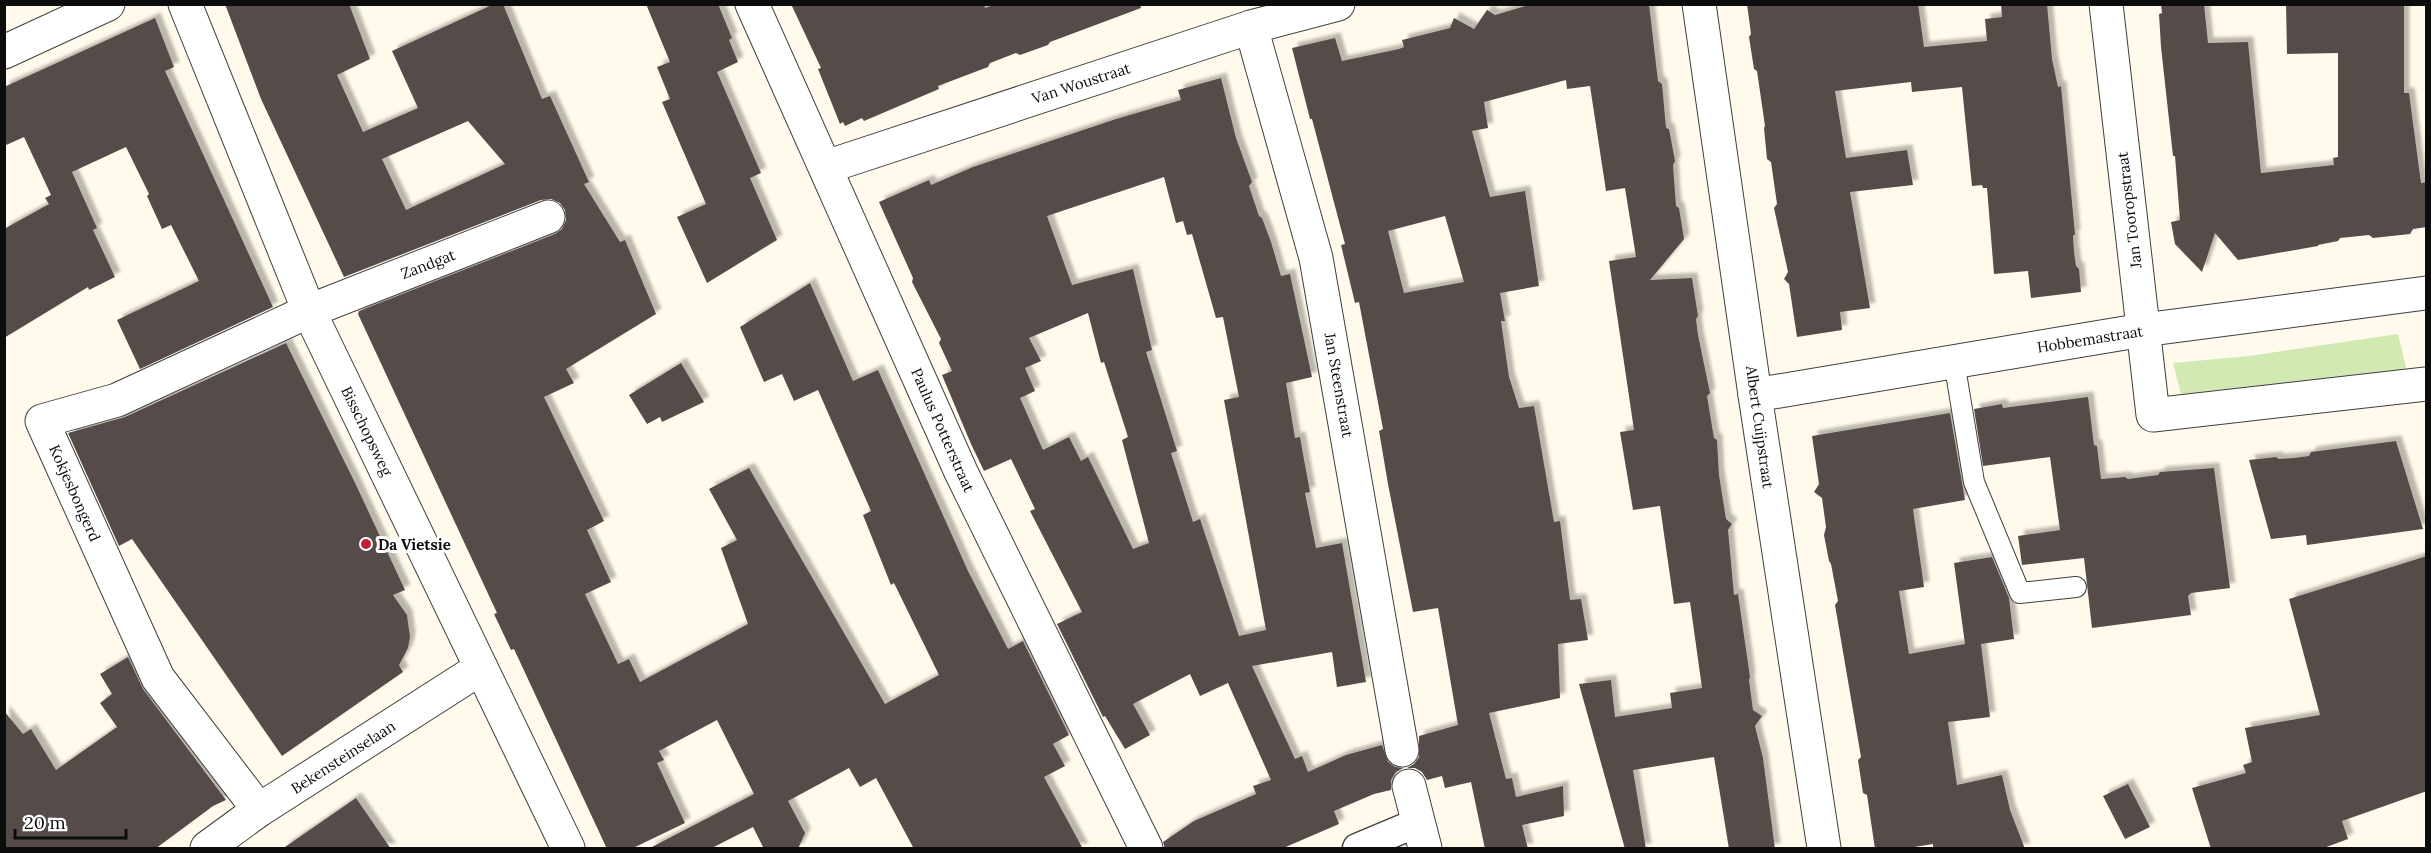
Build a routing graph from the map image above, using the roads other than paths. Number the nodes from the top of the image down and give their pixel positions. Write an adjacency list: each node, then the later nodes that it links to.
1 (108, 4): 8 (street)
2 (185, 4): 12 (street, Bisschopsweg)
3 (752, 4): 9 (street, Paulus Potterstraat)
4 (1338, 4): 7 (street, Van Woustraat)
5 (1699, 4): 16 (street, Albert Cuijpstraat)
6 (2106, 4): 13 (street, Jan Tooropstraat)
7 (1251, 27): 9 (street, Van Woustraat); 19 (street, Jan Steenstraat)
8 (4, 52)
9 (826, 167): 25 (street, Paulus Potterstraat)
10 (548, 217): 12 (street, Zandgat)
11 (2427, 293): 13 (street, Hobbemastraat)
12 (309, 311): 18 (street, Bisschopsweg); 21 (street, Kokjesbongerd)
13 (2143, 330): 14 (street, Hobbemastraat); 15 (street, Jan Tooropstraat)
14 (1954, 361): 16 (street, Hobbemastraat); 17 (lane)
15 (2427, 384)
16 (1755, 395): 27 (street, Albert Cuijpstraat)
17 (2076, 587)
18 (481, 668): 21 (street, Bekensteinselaan); 24 (street, Bisschopsweg)
19 (1402, 750)
20 (1409, 786): 22 (street)
21 (259, 810): 23 (street, Bekensteinselaan)
22 (1422, 835): 26 (street)
23 (207, 849)
24 (568, 849)
25 (1146, 849)
26 (1357, 849)
27 (1824, 849)

